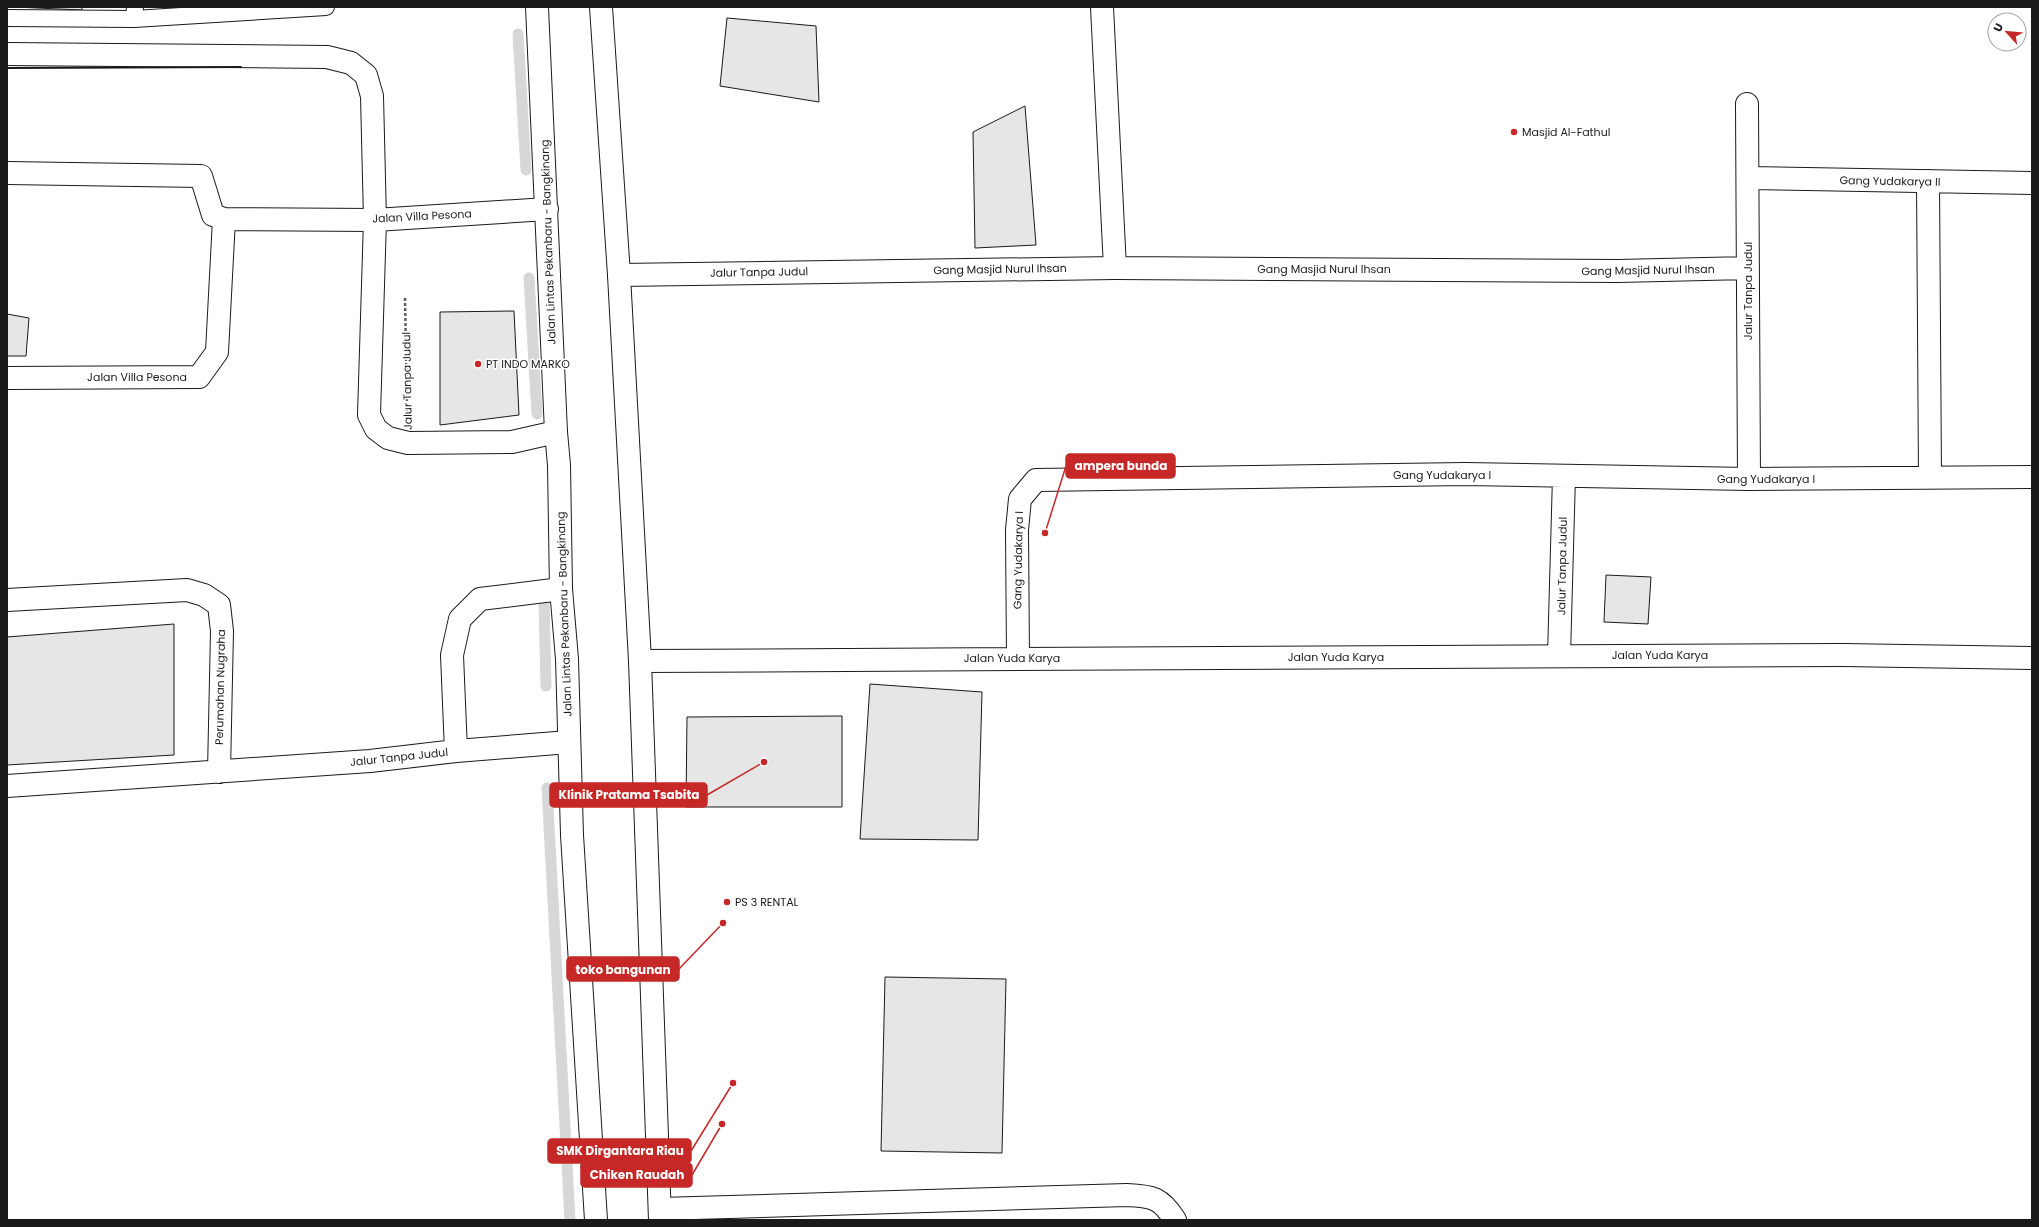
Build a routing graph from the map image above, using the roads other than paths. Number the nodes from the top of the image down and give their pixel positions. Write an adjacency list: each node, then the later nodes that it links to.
1 (326, 7): 5 (lane)
2 (537, 7): 13 (main road, Jalan Lintas Pekanbaru - Bangkinang)
3 (602, 7): 19 (main road)
4 (1102, 7): 16 (main road)
5 (135, 13): 6 (lane)
6 (7, 18)
7 (7, 54): 15 (main road)
8 (1747, 104): 10 (main road, Jalur Tanpa Judul)
9 (7, 174): 14 (main road)
10 (1748, 178): 11 (main road, Gang Yudakarya II); 17 (main road, Jalur Tanpa Judul)
11 (1928, 181): 12 (main road, Gang Yudakarya II); 24 (main road)
12 (2032, 183)
13 (547, 209): 15 (main road, Jalan Villa Pesona); 21 (main road, Jalan Lintas Pekanbaru - Bangkinang)
14 (224, 219): 15 (main road, Jalan Villa Pesona); 20 (main road, Jalan Villa Pesona)
15 (375, 220): 21 (main road, Jalur Tanpa Judul)
16 (1115, 268): 17 (main road, Gang Masjid Nurul Ihsan); 18 (main road, Gang Masjid Nurul Ihsan)
17 (1748, 268): 25 (main road, Jalur Tanpa Judul)
18 (900, 270): 19 (main road, Jalur Tanpa Judul)
19 (619, 274): 31 (main road)
20 (7, 378)
21 (556, 432): 26 (main road, Jalan Lintas Pekanbaru - Bangkinang)
22 (1564, 476): 25 (main road, Gang Yudakarya I); 28 (main road, Jalur Tanpa Judul); 29 (main road, Gang Yudakarya I)
23 (2032, 477): 24 (main road, Gang Yudakarya I)
24 (1930, 478): 25 (main road, Gang Yudakarya I)
25 (1749, 479)
26 (561, 589): 32 (main road, Jalan Lintas Pekanbaru - Bangkinang); 33 (main road, Jalur Tanpa Judul)
27 (7, 600): 34 (main road, Perumahan Nugraha)
28 (1559, 656): 29 (main road, Jalan Yuda Karya); 30 (main road, Jalan Yuda Karya)
29 (1018, 658): 31 (main road, Jalan Yuda Karya)
30 (2032, 658)
31 (640, 661): 36 (main road)
32 (569, 742): 33 (main road); 37 (main road, Jalan Lintas Pekanbaru - Bangkinang)
33 (456, 751): 34 (main road, Jalur Tanpa Judul)
34 (219, 772): 35 (main road)
35 (7, 786)
36 (660, 1215): 38 (main road)
37 (596, 1220)
38 (1175, 1220)

